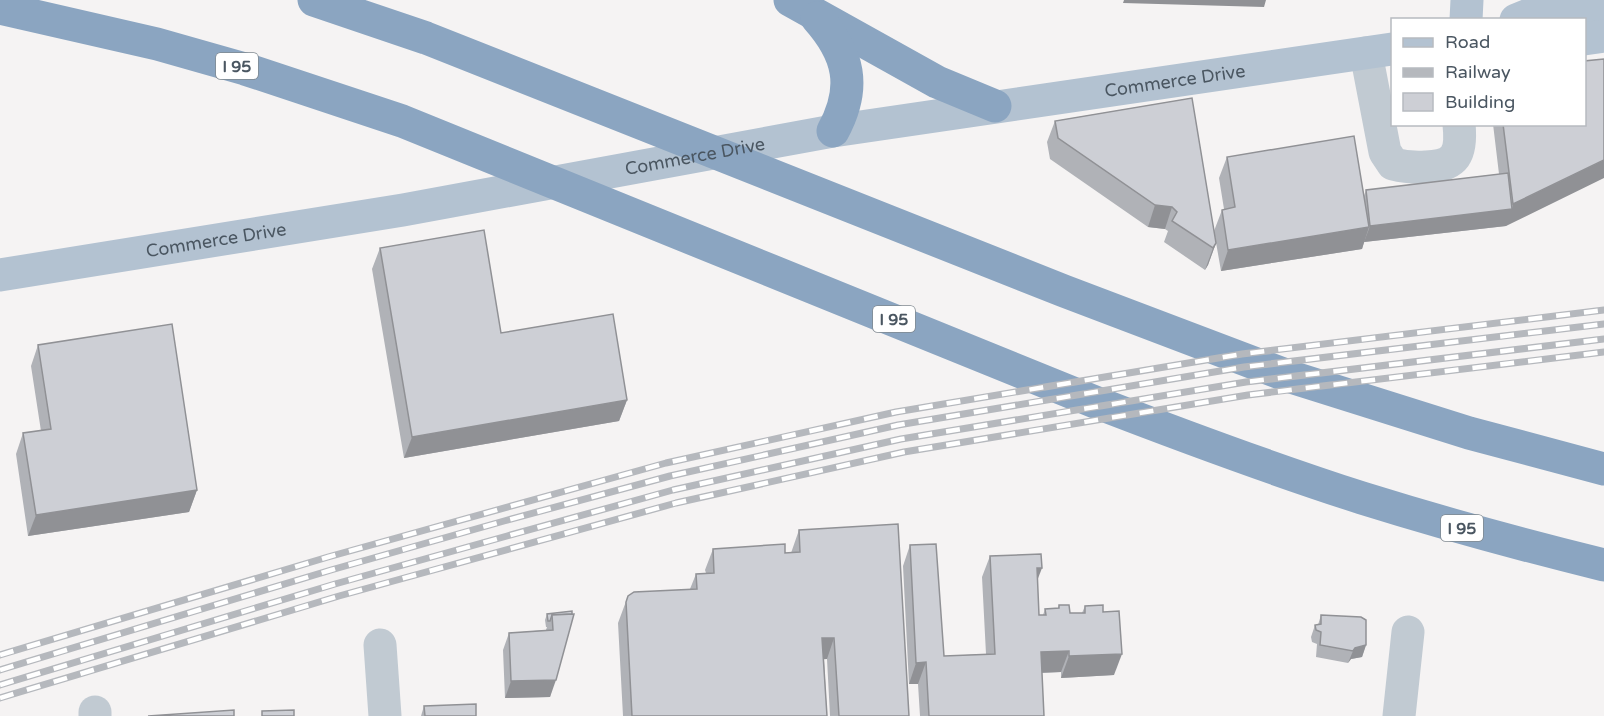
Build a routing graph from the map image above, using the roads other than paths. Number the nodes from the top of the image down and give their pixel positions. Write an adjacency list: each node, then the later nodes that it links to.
1 (314, 0): 15 (highway)
2 (1467, 0): 6 (main road)
3 (794, 2): 11 (highway); 13 (highway)
4 (1604, 5): 7 (main road)
5 (0, 8): 16 (highway, I 95)
6 (1466, 18)
7 (1521, 18)
8 (1604, 36): 9 (main road)
9 (1586, 39)
10 (1379, 51): 11 (main road, Commerce Drive); 12 (street)
11 (995, 106): 13 (main road, Commerce Drive)
12 (1459, 126)
13 (833, 131): 14 (main road, Commerce Drive)
14 (0, 275)
15 (1604, 470)
16 (1604, 565)
17 (1408, 632): 20 (street)
18 (380, 645): 19 (street)
19 (385, 716)
20 (1399, 716)

